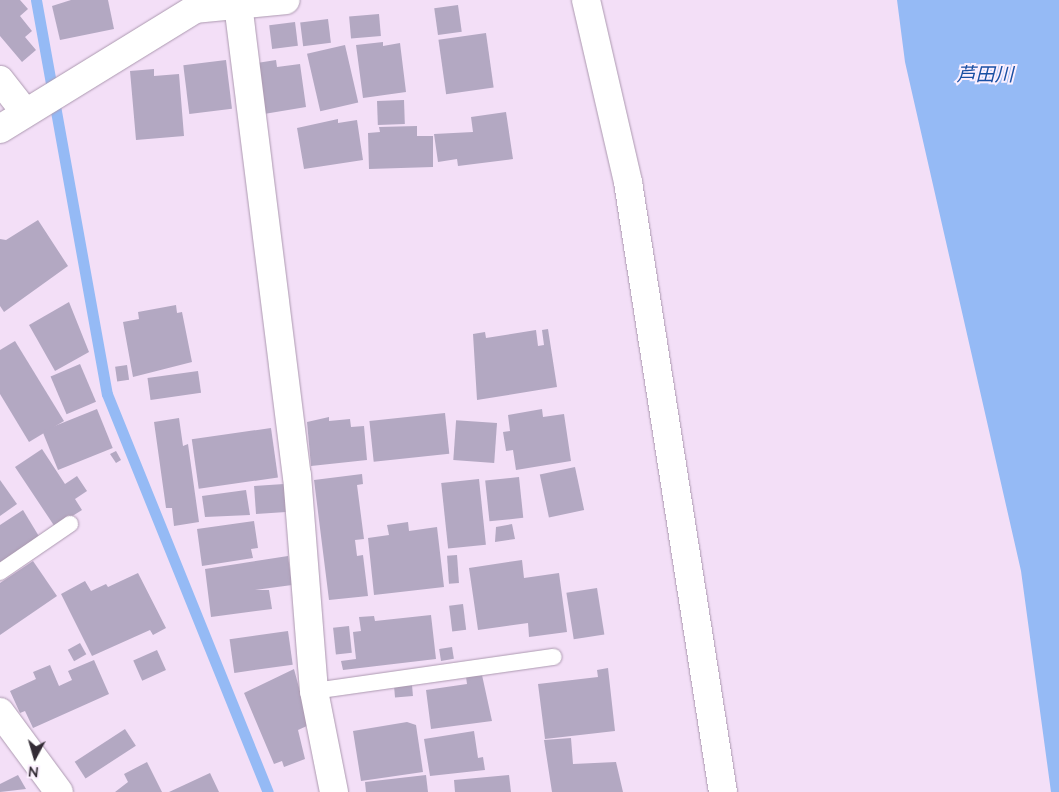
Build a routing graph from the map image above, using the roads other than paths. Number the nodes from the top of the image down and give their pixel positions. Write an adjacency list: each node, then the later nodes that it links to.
1 (286, 0): 3 (street)
2 (586, 0): 15 (street)
3 (238, 4): 4 (street); 11 (street)
4 (194, 5): 6 (street)
5 (0, 80): 6 (street)
6 (45, 99): 7 (street)
7 (0, 129)
8 (70, 524): 9 (lane)
9 (0, 572)
10 (554, 657): 11 (lane)
11 (314, 691): 14 (street)
12 (3, 722): 13 (street)
13 (59, 792)
14 (334, 792)
15 (723, 792)

